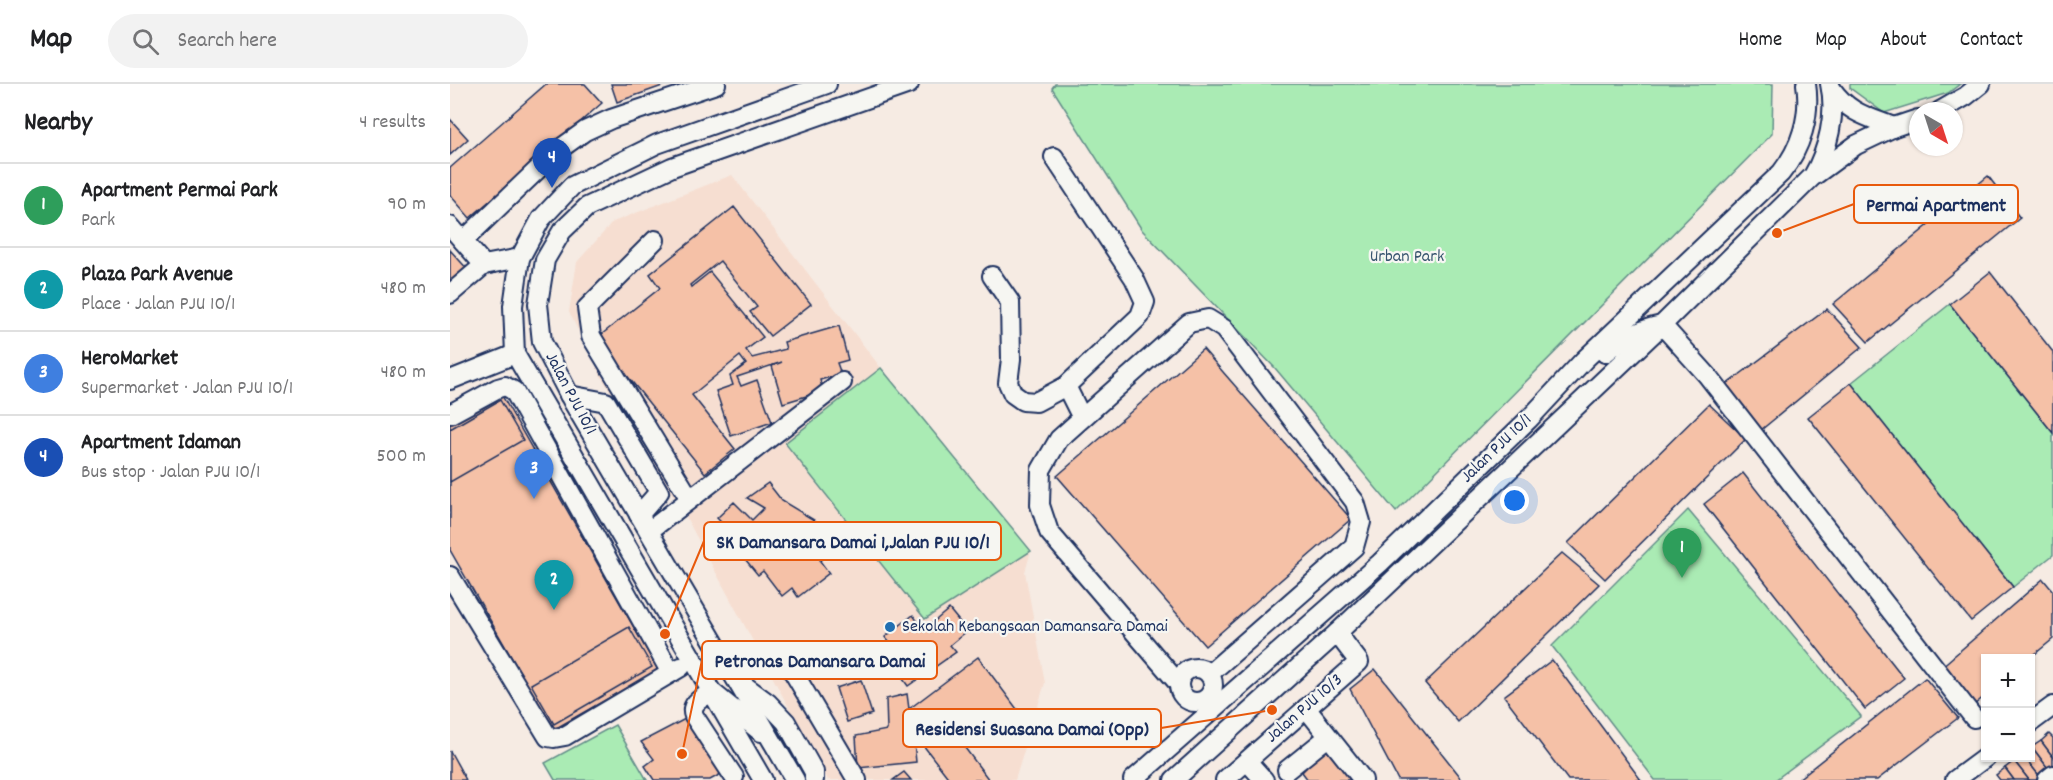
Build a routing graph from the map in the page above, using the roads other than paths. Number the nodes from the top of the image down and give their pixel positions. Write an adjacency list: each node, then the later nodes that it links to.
1 (716, 84): 16 (street)
2 (827, 84): 8 (street, Jalan PJU 10/1)
3 (909, 84): 9 (street, Jalan PJU 10/1)
4 (1806, 84): 29 (street, Jalan PJU 10/1)
5 (1981, 84): 7 (street)
6 (1831, 86): 11 (street); 13 (street, Jalan PJU 10/1)
7 (1956, 102)
8 (754, 110): 9 (street); 17 (street, Jalan PJU 10/1)
9 (835, 110): 26 (street, Jalan PJU 10/1)
10 (1909, 122): 11 (street)
11 (1894, 127): 13 (street)
12 (1054, 157): 25 (street)
13 (1813, 176): 21 (street, Jalan PJU 10/1)
14 (450, 226): 16 (street)
15 (655, 240): 32 (street)
16 (463, 241): 18 (street)
17 (520, 258): 18 (street); 22 (street, Jalan PJU 10/1)
18 (484, 265): 20 (street)
19 (992, 276): 25 (street)
20 (450, 294)
21 (1662, 325): 29 (street); 36 (street, Jalan PJU 10/1); 48 (street)
22 (515, 354): 23 (street); 30 (street, Jalan PJU 10/1)
23 (450, 380)
24 (842, 382): 32 (street)
25 (1066, 386): 28 (street)
26 (569, 394): 33 (street, Jalan PJU 10/1); 33 (street)
27 (450, 414): 31 (street)
28 (1082, 418): 41 (street); 42 (street)
29 (1529, 418): 42 (street, Jalan PJU 10/1)
30 (588, 478): 31 (street); 38 (street, Jalan PJU 10/1)
31 (568, 489): 39 (street)
32 (690, 499): 34 (street)
33 (639, 515): 34 (street, Jalan PJU 10/1)
34 (649, 531): 37 (street, Jalan PJU 10/1)
35 (450, 576): 39 (street)
36 (1337, 633): 46 (street, Jalan PJU 10/3); 62 (street, Jalan PJU 10/1)
37 (720, 653): 40 (street, Jalan PJU 10/1); 60 (street)
38 (693, 660): 39 (street); 43 (street, Jalan PJU 10/1)
39 (670, 673)
40 (733, 676): 51 (street, Jalan PJU 10/1); 59 (street)
41 (1179, 683): 42 (street); 44 (street)
42 (1215, 685): 44 (street); 47 (street, Jalan PJU 10/1)
43 (712, 692): 51 (street); 54 (street, Jalan PJU 10/1); 57 (street)
44 (1189, 701): 47 (street)
45 (2053, 706): 49 (street)
46 (1306, 708): 50 (street); 52 (street, Jalan PJU 10/3)
47 (1202, 718): 61 (street, Jalan PJU 10/1)
48 (1974, 718)
49 (2035, 720)
50 (1328, 737): 55 (street); 65 (street)
51 (770, 738): 58 (street, Jalan PJU 10/1)
52 (1247, 760): 63 (street, Jalan PJU 10/3); 64 (street)
53 (1981, 761): 66 (street)
54 (758, 772): 57 (street)
55 (1294, 772)
56 (2053, 775): 67 (street)
57 (732, 779)
58 (795, 780)
59 (814, 780)
60 (857, 780)
61 (1133, 780)
62 (1174, 780)
63 (1224, 780)
64 (1264, 780)
65 (1363, 780)
66 (1955, 780)
67 (2047, 780)

